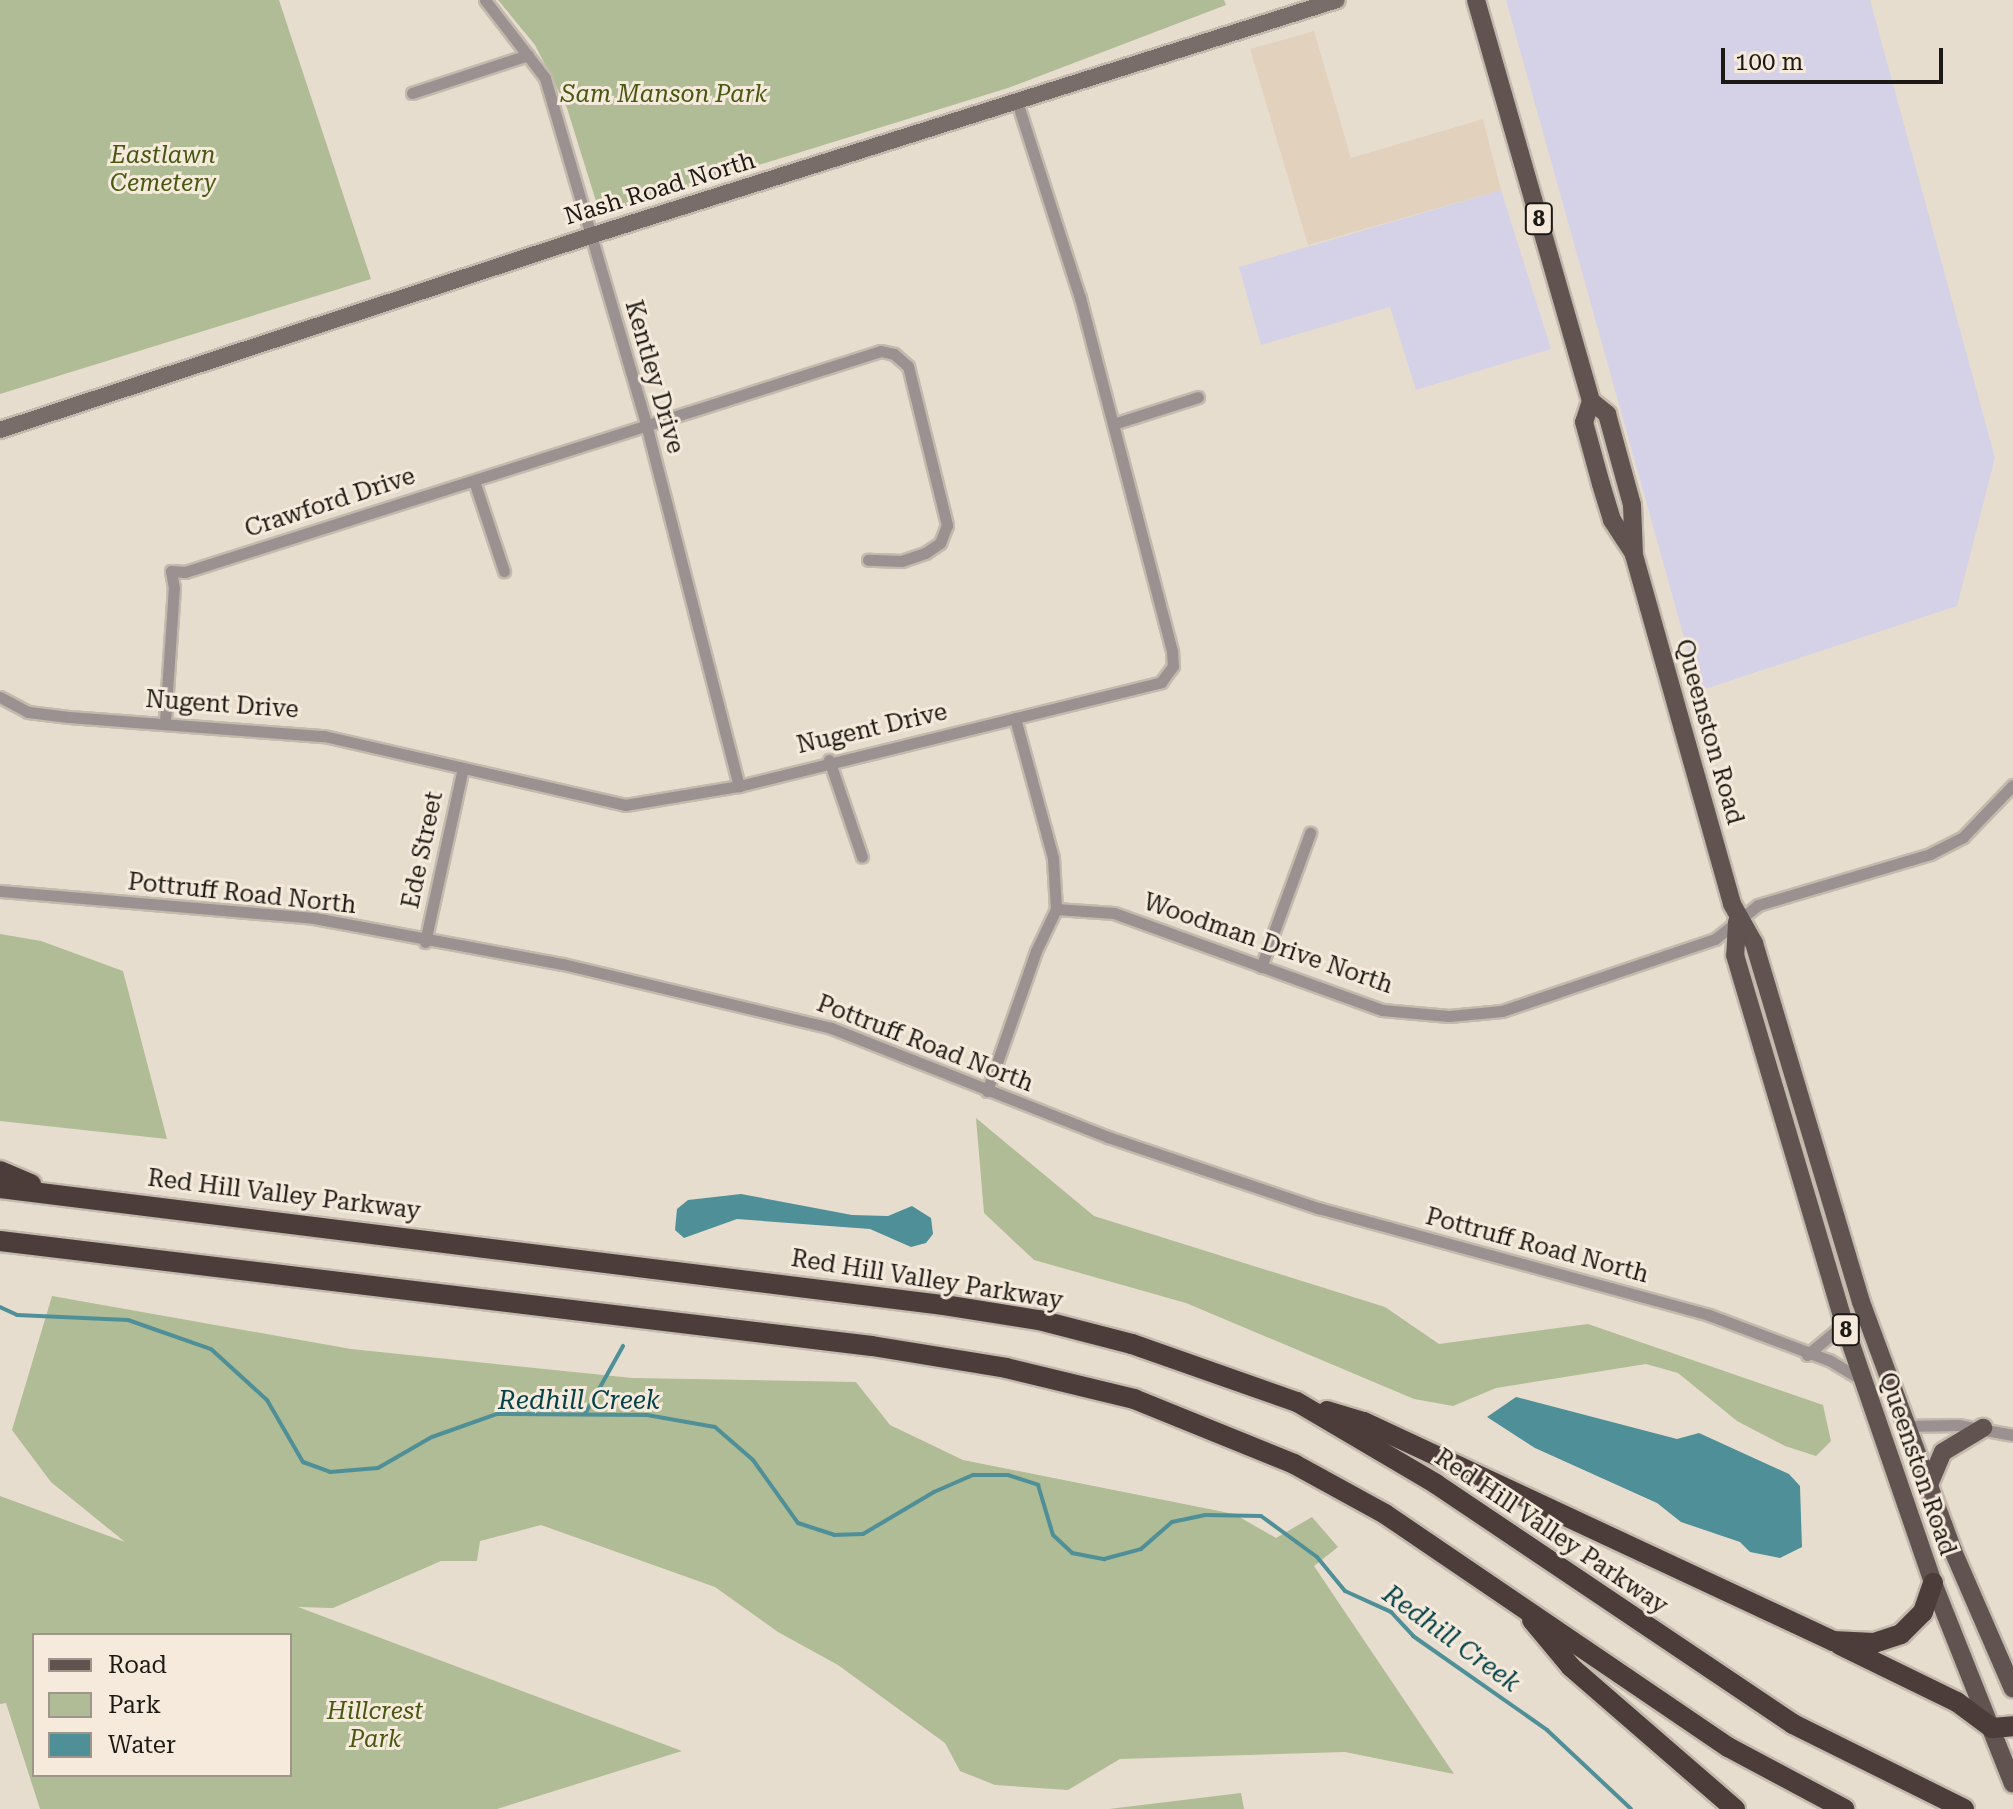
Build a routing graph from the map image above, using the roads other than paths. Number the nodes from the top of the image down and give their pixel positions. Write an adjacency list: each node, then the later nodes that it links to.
1 (485, 0): 4 (street, Kentley Drive)
2 (1337, 0): 6 (main road, Nash Road North)
3 (1476, 0): 26 (main road, Queenston Road / 8)
4 (528, 55): 5 (street); 7 (street, Kentley Drive)
5 (412, 93)
6 (1017, 102): 7 (main road, Nash Road North); 10 (street, Nugent Drive)
7 (590, 236): 9 (street, Kentley Drive); 11 (main road, Nash Road North)
8 (1198, 397): 10 (street)
9 (646, 424): 12 (street, Crawford Drive); 13 (street, Crawford Drive); 21 (street, Kentley Drive)
10 (1113, 424): 16 (street, Nugent Drive)
11 (0, 430)
12 (474, 481): 14 (street); 17 (street, Crawford Drive)
13 (868, 560)
14 (504, 571)
15 (0, 697): 17 (street, Nugent Drive)
16 (1015, 718): 18 (street, Nugent Drive); 25 (street)
17 (165, 722): 19 (street, Nugent Drive)
18 (829, 760): 21 (street, Nugent Drive); 23 (street)
19 (463, 768): 21 (street, Nugent Drive); 27 (street, Ede Street)
20 (2013, 785): 26 (street, Woodman Drive North)
21 (739, 786)
22 (1310, 833): 28 (street)
23 (862, 857)
24 (0, 891): 27 (street, Pottruff Road North)
25 (1056, 909): 28 (street, Woodman Drive North); 29 (street)
26 (1737, 922): 28 (street, Woodman Drive North); 34 (main road, Queenston Road / 8); 38 (main road, Queenston Road / 8)
27 (425, 942): 29 (street, Pottruff Road North)
28 (1261, 967)
29 (987, 1091): 35 (street, Pottruff Road North)
30 (0, 1171): 32 (highway)
31 (0, 1188): 32 (highway, Red Hill Valley Parkway)
32 (54, 1192): 37 (highway, Red Hill Valley Parkway)
33 (0, 1241): 43 (highway)
34 (1844, 1324): 35 (street); 36 (main road, Queenston Road / 8)
35 (1807, 1355): 36 (street, Pottruff Road North)
36 (1863, 1380): 42 (main road, Queenston Road / 8)
37 (1297, 1402): 44 (highway); 51 (highway, Red Hill Valley Parkway)
38 (1905, 1426): 39 (street); 41 (main road, Queenston Road / 8)
39 (1983, 1428): 40 (street); 41 (main road)
40 (2013, 1435)
41 (1928, 1487): 45 (main road, Queenston Road / 8)
42 (1933, 1583): 44 (highway); 47 (main road, Queenston Road / 8)
43 (1516, 1602): 49 (highway); 50 (highway)
44 (1833, 1641): 47 (highway)
45 (2013, 1689)
46 (2013, 1726): 47 (highway)
47 (1992, 1728): 48 (main road, Queenston Road / 8)
48 (2013, 1784)
49 (1735, 1809)
50 (1844, 1809)
51 (1964, 1809)

